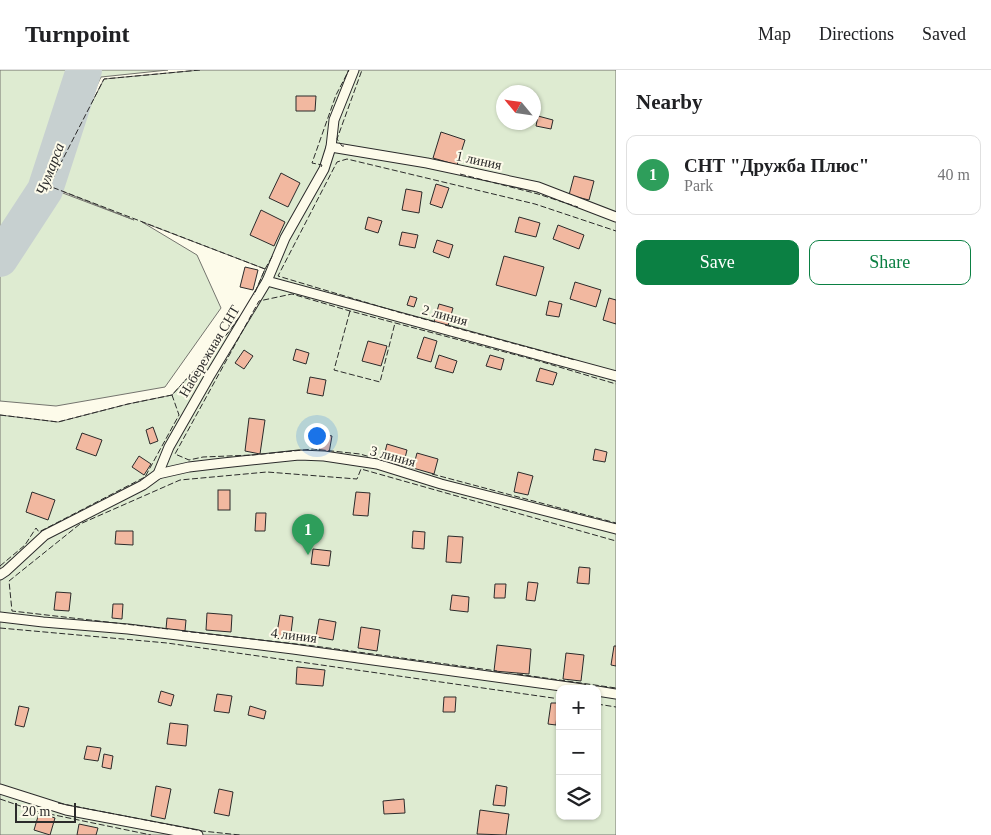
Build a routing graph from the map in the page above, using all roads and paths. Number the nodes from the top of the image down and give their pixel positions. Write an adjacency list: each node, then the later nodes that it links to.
1 (354, 70): 2 (lane, Набережная СНТ)
2 (331, 147): 3 (lane, 1 линия); 4 (lane, Набережная СНТ)
3 (616, 218)
4 (267, 281): 5 (lane, 2 линия); 6 (lane, Набережная СНТ)
5 (616, 376)
6 (158, 474): 7 (lane, 3 линия); 8 (lane)
7 (616, 529)
8 (0, 574)
9 (0, 617): 10 (lane, 4 линия)
10 (556, 685)
11 (601, 692): 12 (lane)
12 (616, 694)
13 (0, 789): 14 (lane)
14 (198, 835)

